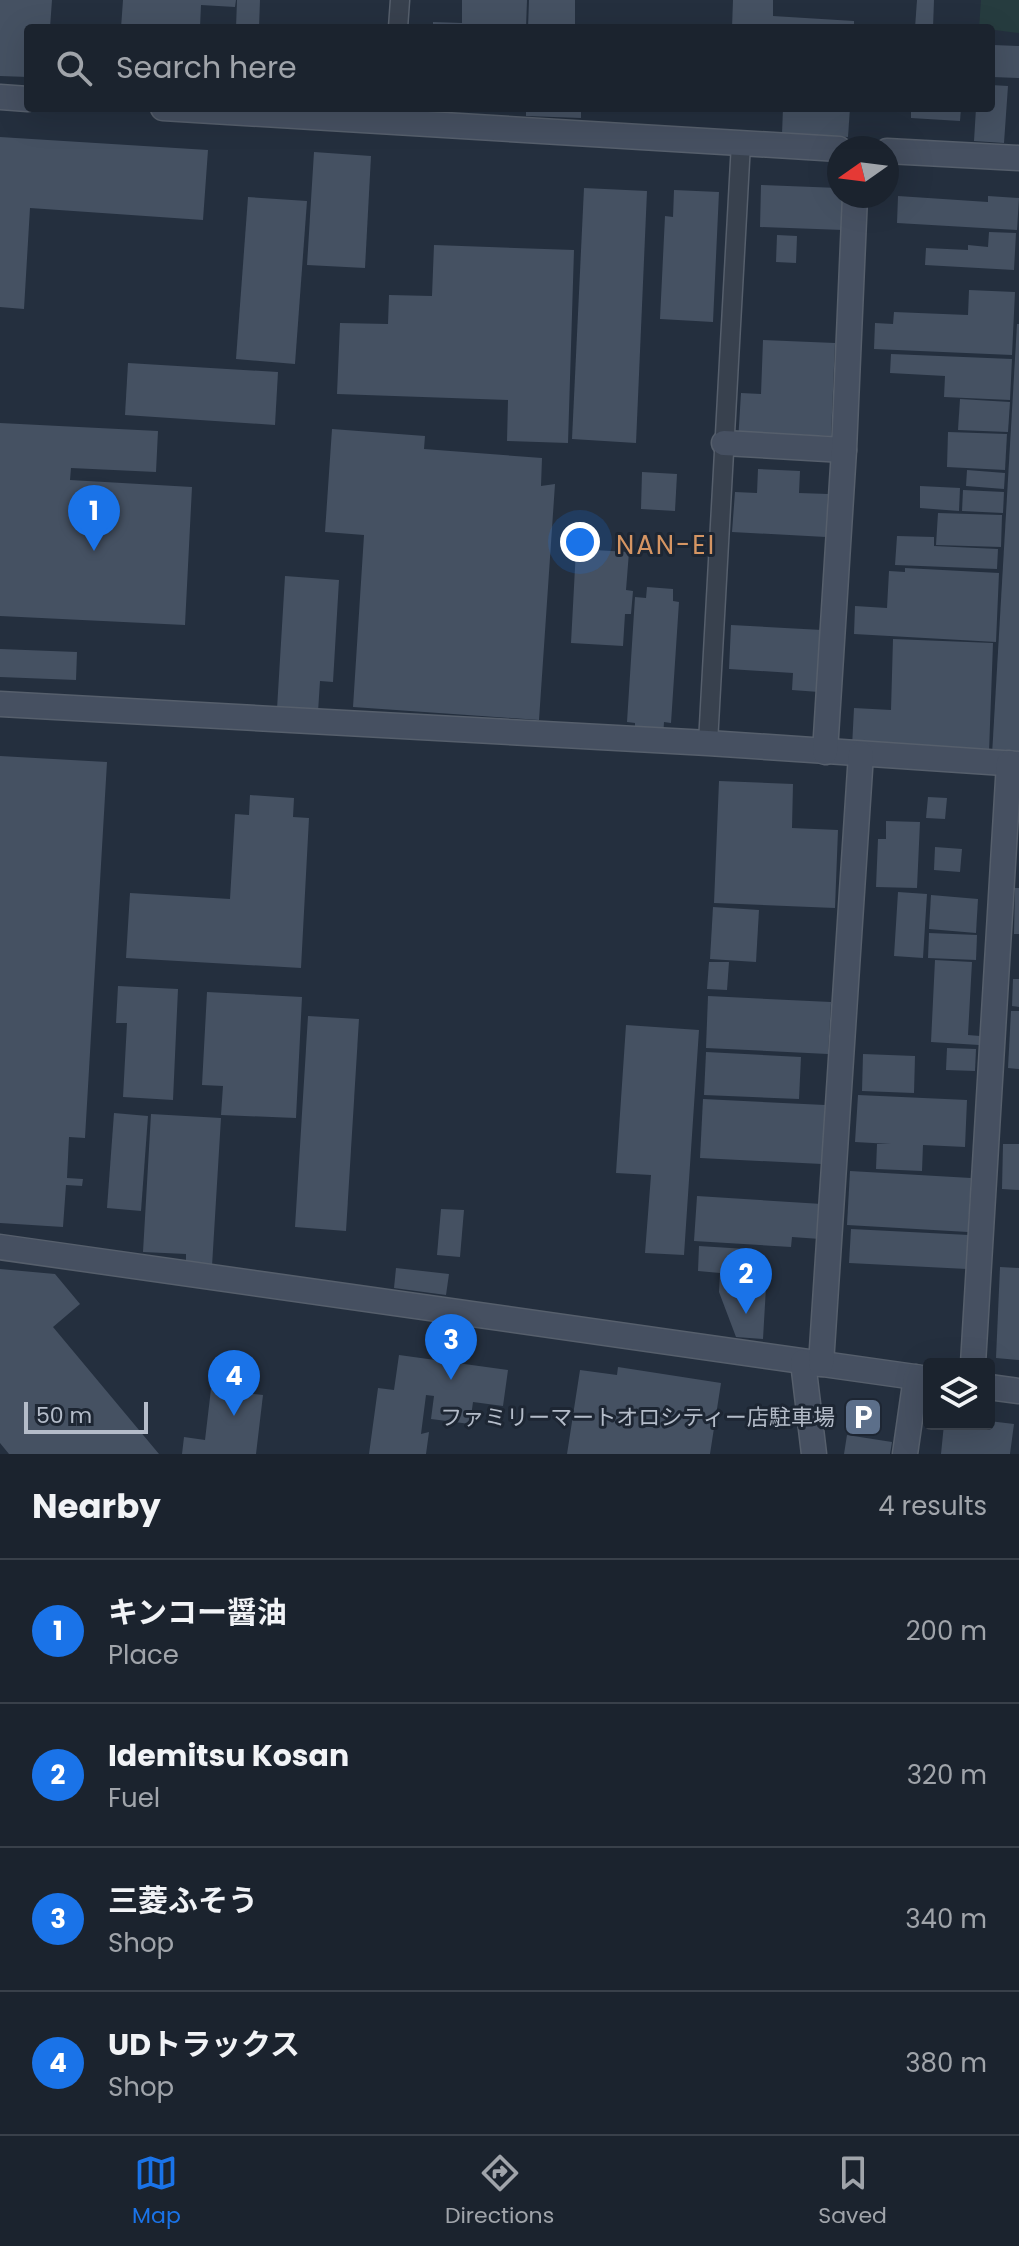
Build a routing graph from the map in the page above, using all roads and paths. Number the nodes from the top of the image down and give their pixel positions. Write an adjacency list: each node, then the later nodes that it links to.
1 (400, 0): 2 (street)
2 (398, 24)
3 (0, 97): 4 (street)
4 (24, 99)
5 (278, 112): 6 (street)
6 (394, 116): 7 (street)
7 (741, 143): 8 (street); 12 (street)
8 (827, 148)
9 (899, 152): 10 (street)
10 (1019, 158)
11 (854, 208): 13 (street)
12 (724, 443): 13 (street); 15 (street)
13 (844, 450): 16 (street)
14 (0, 704): 15 (street)
15 (708, 743): 16 (street)
16 (825, 752): 17 (street)
17 (861, 754): 18 (street); 21 (street)
18 (1014, 764): 20 (street)
19 (0, 1247): 21 (street)
20 (973, 1358)
21 (812, 1363): 22 (street); 25 (street)
22 (922, 1378): 26 (street)
23 (995, 1388): 24 (street)
24 (1019, 1391)
25 (814, 1454)
26 (905, 1454)

